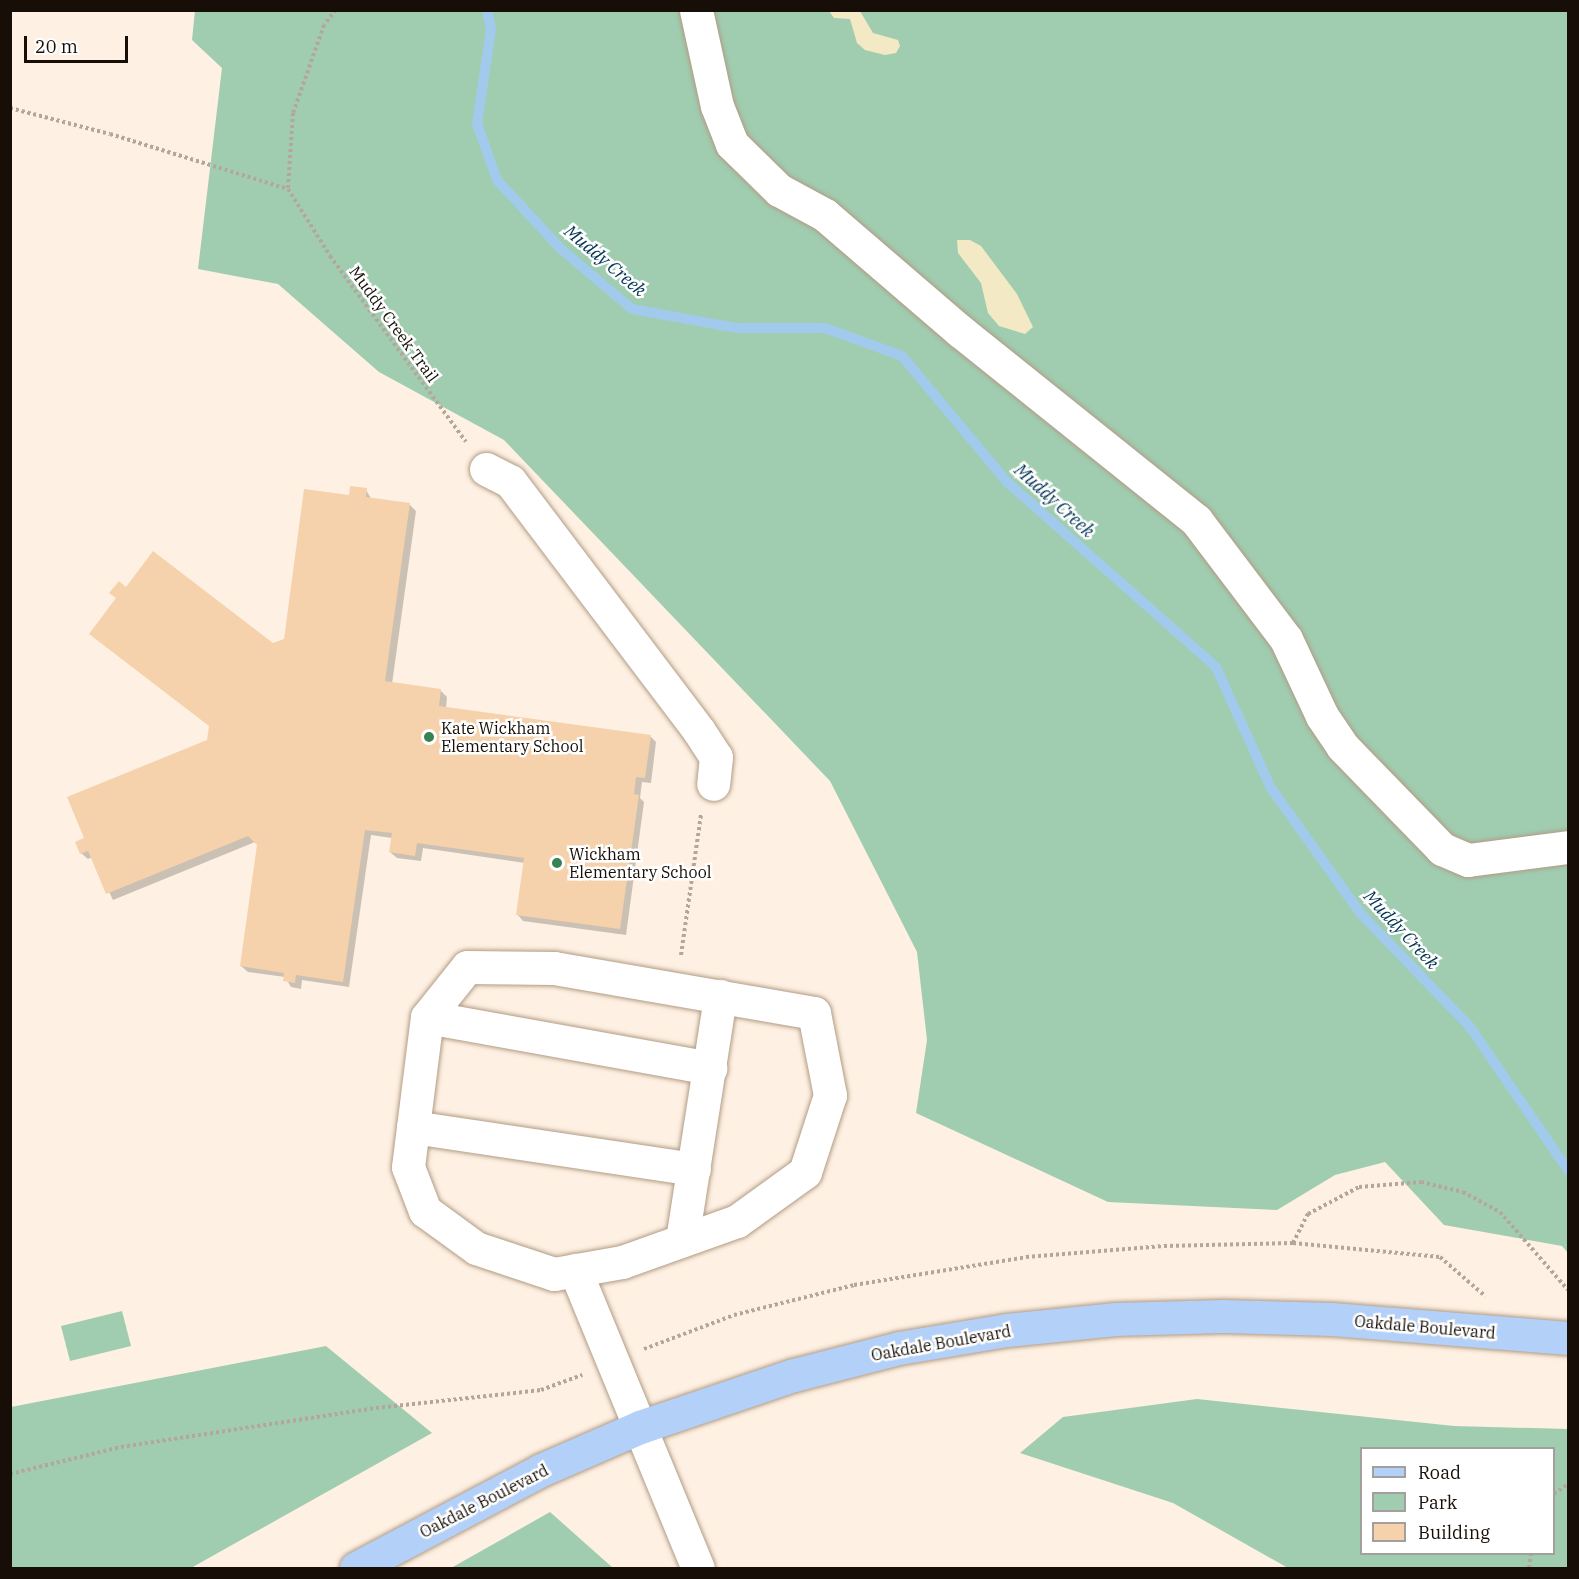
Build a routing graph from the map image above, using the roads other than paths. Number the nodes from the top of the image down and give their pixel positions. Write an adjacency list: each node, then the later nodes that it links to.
1 (696, 10): 4 (street)
2 (486, 469): 3 (street)
3 (707, 797)
4 (1569, 847)
5 (720, 996): 6 (street); 7 (street); 10 (street)
6 (427, 1017): 7 (street); 8 (street)
7 (711, 1068): 9 (street)
8 (413, 1127): 9 (street); 11 (street)
9 (694, 1169): 10 (street)
10 (682, 1240): 11 (street)
11 (575, 1270): 13 (street)
12 (1567, 1338): 13 (main road, Oakdale Boulevard)
13 (640, 1427): 14 (main road, Oakdale Boulevard); 15 (street)
14 (356, 1569)
15 (698, 1569)

